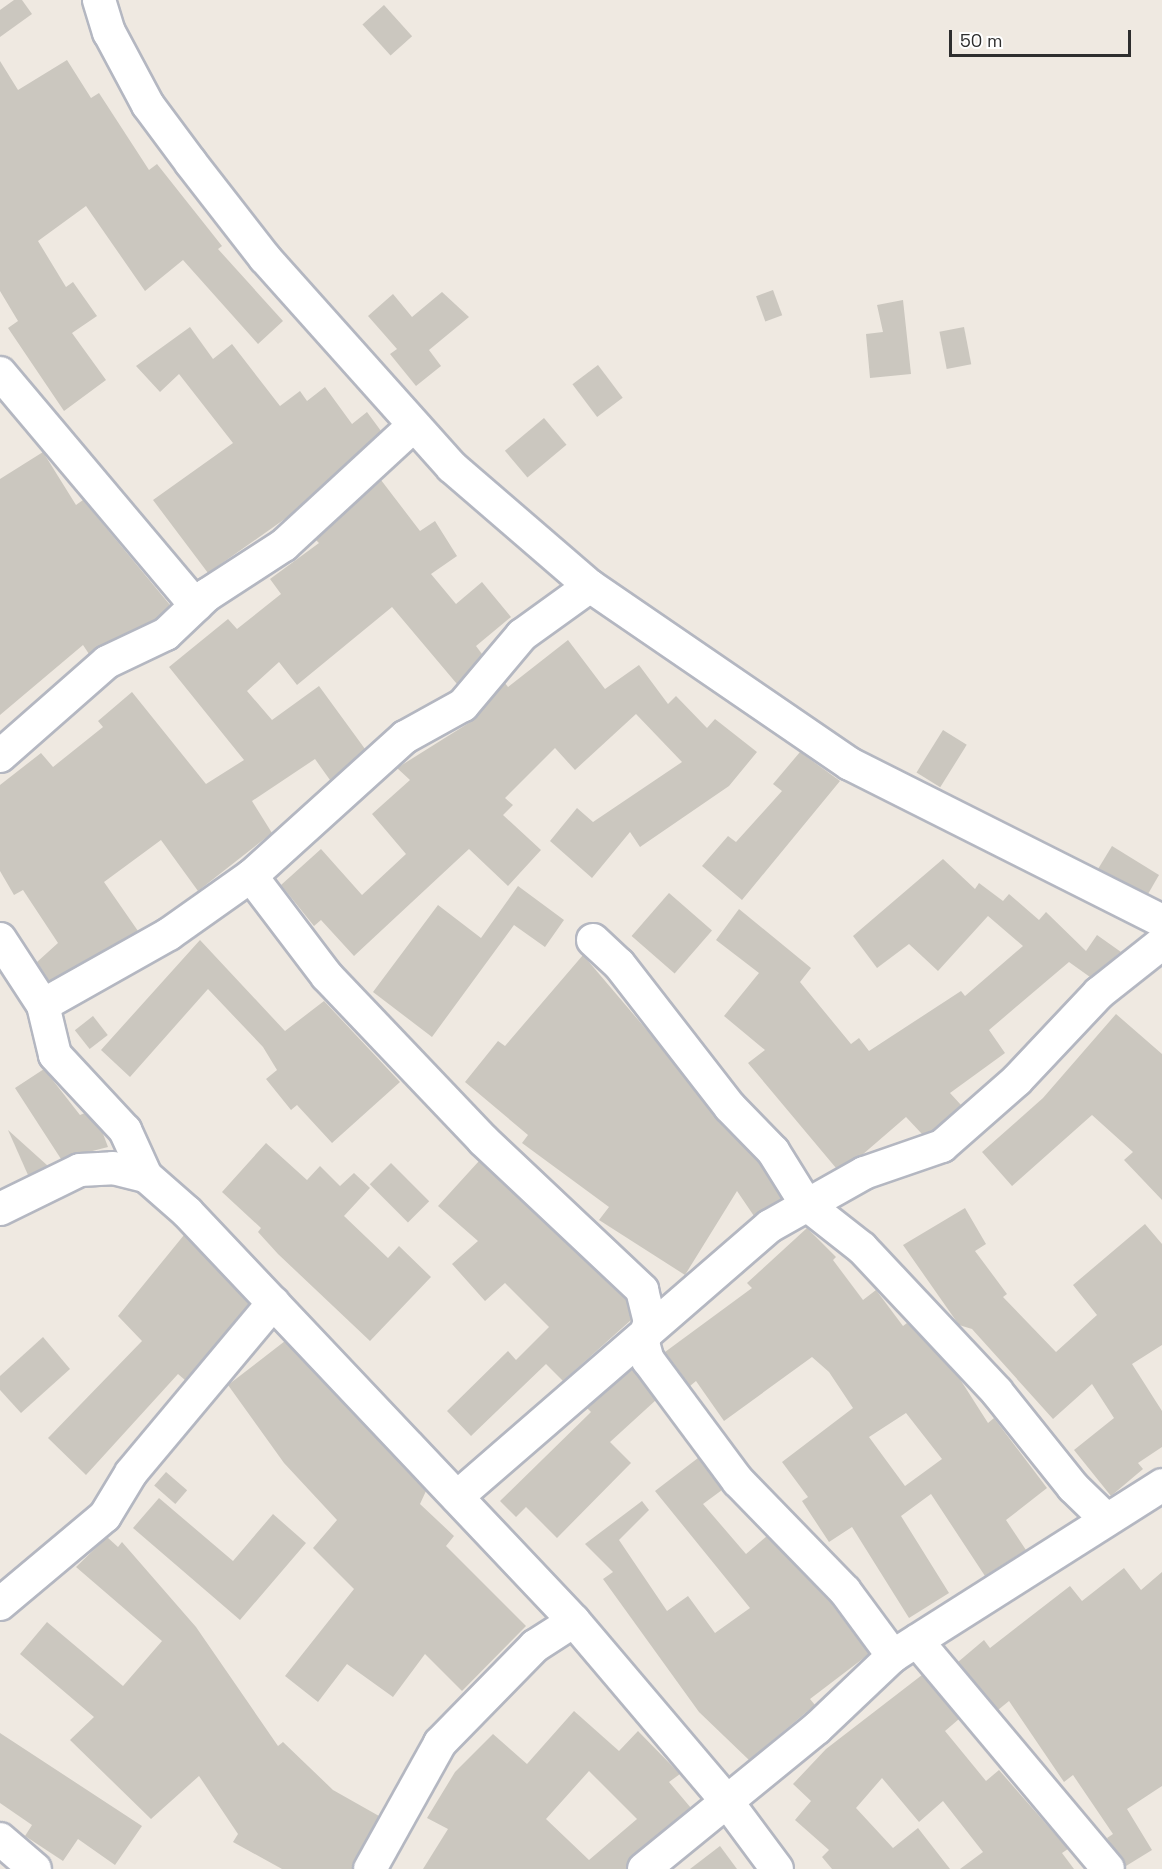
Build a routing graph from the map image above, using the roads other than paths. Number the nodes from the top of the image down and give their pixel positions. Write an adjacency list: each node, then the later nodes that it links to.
1 (99, 0): 3 (street)
2 (0, 373): 5 (street)
3 (412, 427): 4 (street); 5 (street)
4 (590, 586): 7 (street); 8 (street)
5 (196, 606): 6 (street)
6 (0, 756)
7 (251, 876): 12 (street); 17 (street)
8 (1162, 921)
9 (0, 939): 12 (street)
10 (593, 940): 15 (street)
11 (1162, 943): 15 (street)
12 (43, 1005): 13 (street)
13 (146, 1176): 14 (street); 16 (street)
14 (4, 1201)
15 (806, 1204): 17 (street); 20 (street)
16 (273, 1303): 19 (street); 21 (street)
17 (648, 1327): 19 (street); 23 (street)
18 (1162, 1485): 20 (street)
19 (457, 1497): 22 (street)
20 (1107, 1520): 23 (street)
21 (0, 1604)
22 (574, 1621): 24 (street); 27 (street)
23 (905, 1649): 24 (street); 30 (street)
24 (725, 1799): 28 (street); 29 (street)
25 (0, 1839): 26 (street)
26 (35, 1869)
27 (370, 1869)
28 (644, 1869)
29 (777, 1869)
30 (1108, 1869)

